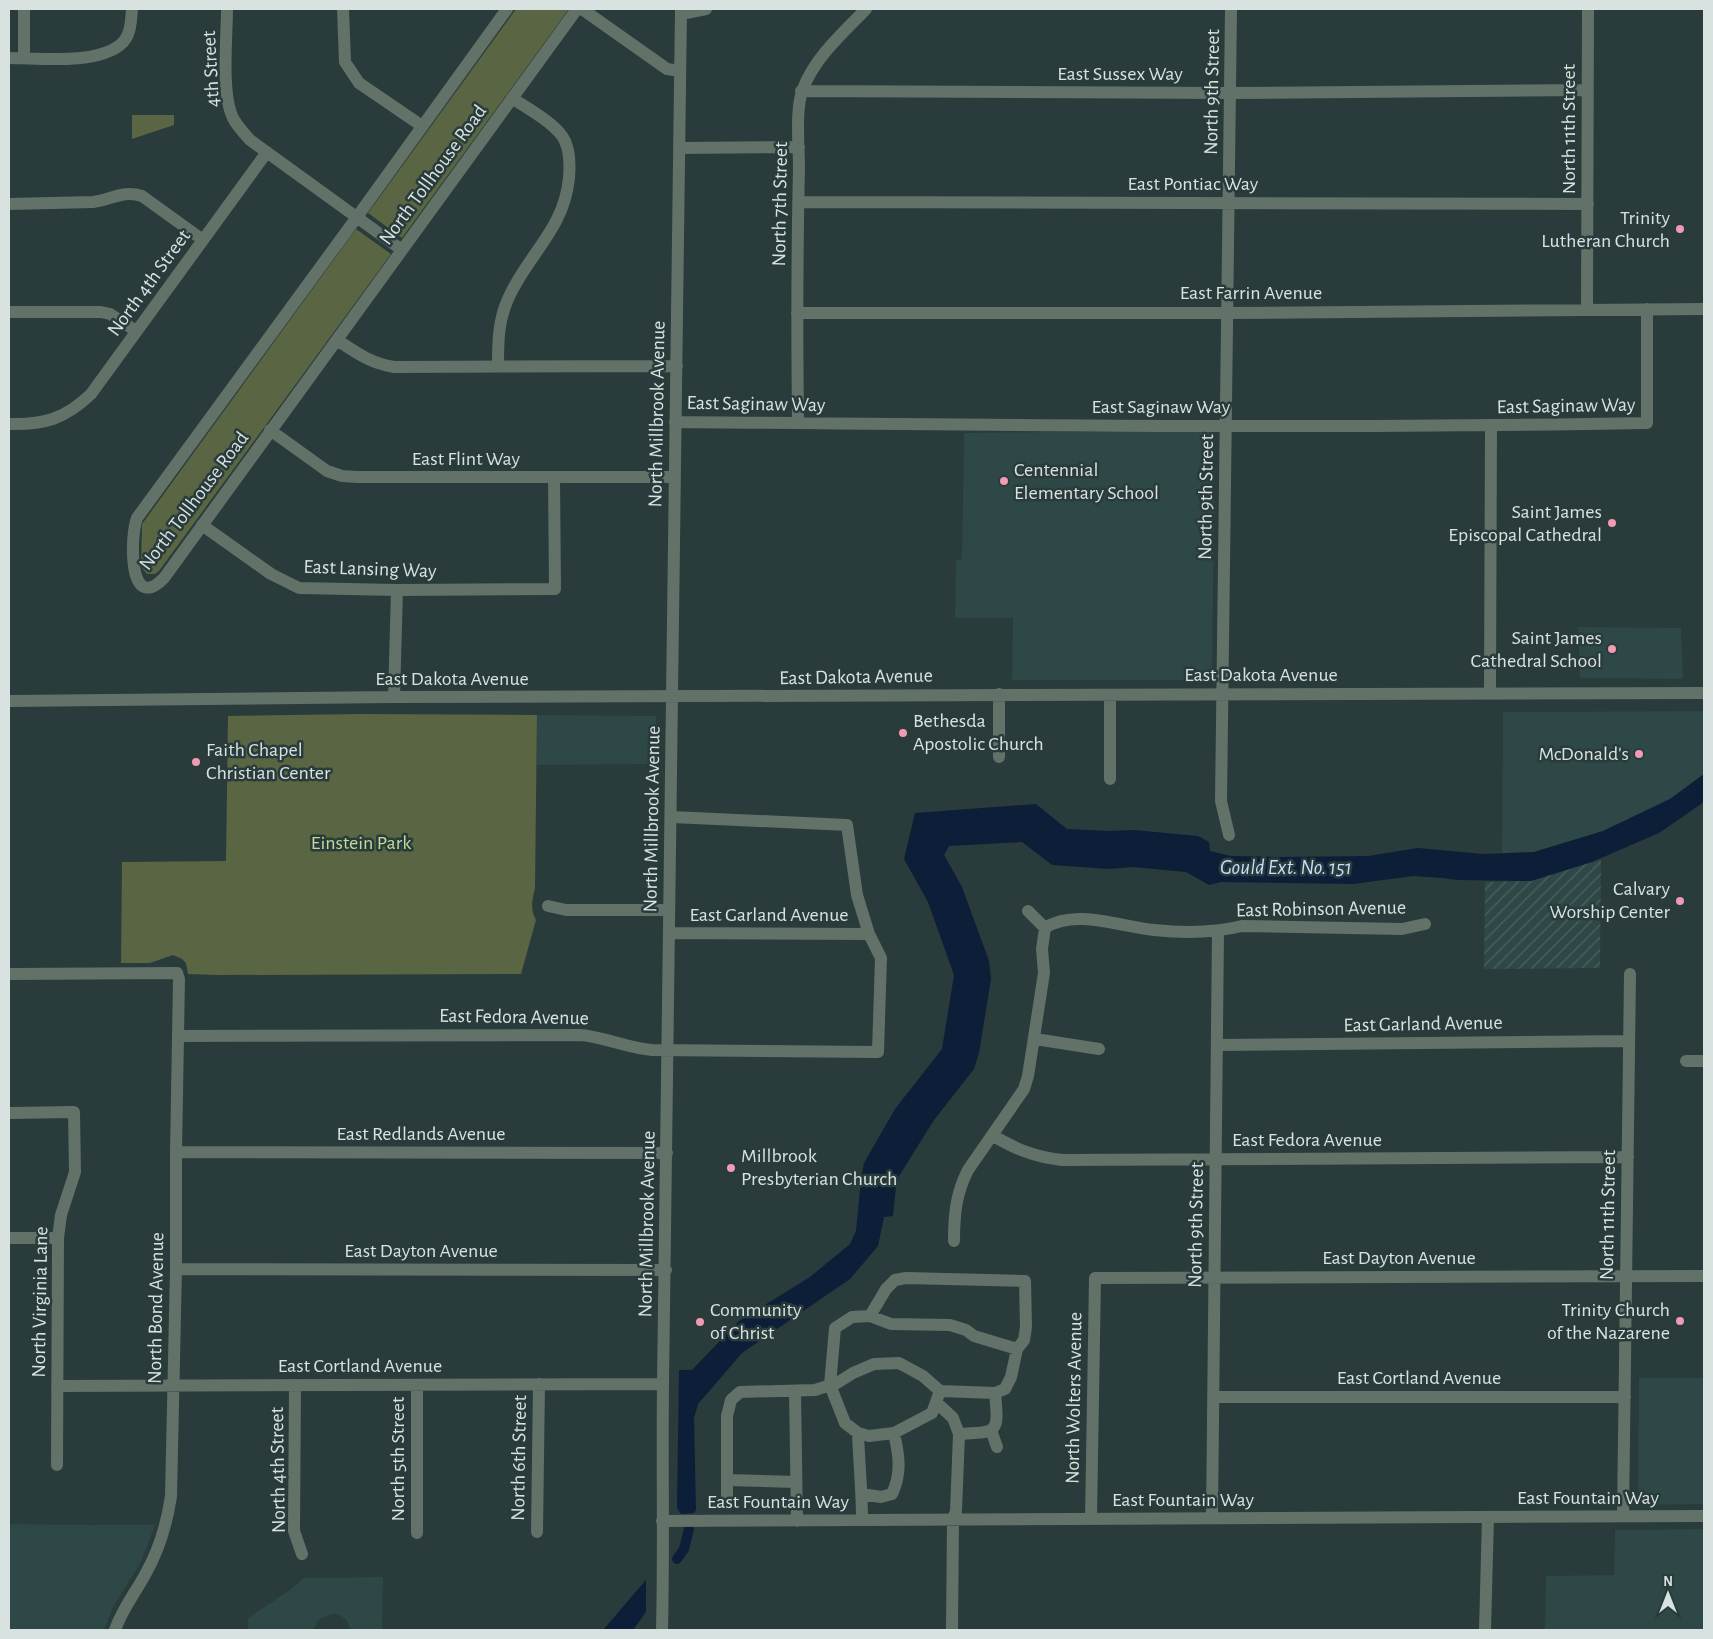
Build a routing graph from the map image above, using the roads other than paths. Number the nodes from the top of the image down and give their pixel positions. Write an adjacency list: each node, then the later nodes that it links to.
1 (24, 9): 14 (street)
2 (132, 9): 14 (street)
3 (228, 9): 23 (street, 4th Street)
4 (343, 9): 20 (street)
5 (506, 9): 20 (street, North Tollhouse Road)
6 (577, 9): 19 (street, North Tollhouse Road)
7 (582, 9): 15 (street)
8 (706, 9): 12 (street)
9 (866, 9): 17 (street, North 7th Street)
10 (1231, 9): 18 (street, North 9th Street)
11 (1588, 9): 16 (street, North 11th Street)
12 (681, 11): 15 (street, North Millbrook Avenue)
13 (9, 58): 14 (street)
14 (24, 58)
15 (680, 70): 22 (street, North Millbrook Avenue)
16 (1588, 90): 18 (street, East Sussex Way); 27 (street, North 11th Street)
17 (802, 91): 18 (street, East Sussex Way); 21 (street, North 7th Street)
18 (1230, 93): 25 (street, North 9th Street)
19 (512, 98): 30 (street, North Tollhouse Road); 39 (street)
20 (422, 126): 28 (street, North Tollhouse Road)
21 (799, 147): 22 (street); 24 (street, North 7th Street)
22 (679, 148): 40 (street, North Millbrook Avenue)
23 (267, 152): 28 (street); 29 (street, North 4th Street)
24 (798, 202): 25 (street, East Pontiac Way); 35 (street, North 7th Street)
25 (1230, 202): 27 (street, East Pontiac Way); 36 (street, North 9th Street)
26 (9, 204): 29 (street)
27 (1588, 204): 31 (street, North 11th Street)
28 (357, 217): 30 (street); 49 (street, North Tollhouse Road)
29 (203, 240): 37 (street, North 4th Street)
30 (402, 250): 38 (street, North Tollhouse Road)
31 (1587, 309): 32 (street, East Farrin Avenue); 36 (street, East Farrin Avenue)
32 (1647, 309): 33 (street, East Farrin Avenue); 45 (street, East Saginaw Way)
33 (1704, 309)
34 (9, 312): 37 (street)
35 (797, 313): 36 (street, East Farrin Avenue); 42 (street, North 7th Street)
36 (1228, 313): 44 (street, North 9th Street)
37 (136, 331): 43 (street, North 4th Street)
38 (337, 340): 39 (street, East Saginaw Way); 46 (street, North Tollhouse Road)
39 (498, 366): 40 (street, East Saginaw Way)
40 (677, 366): 41 (street, North Millbrook Avenue)
41 (675, 422): 42 (street, East Saginaw Way); 48 (street, North Millbrook Avenue)
42 (798, 423): 44 (street, East Saginaw Way)
43 (9, 424)
44 (1226, 426): 45 (street, East Saginaw Way); 54 (street, North 9th Street)
45 (1490, 426): 51 (street)
46 (270, 430): 47 (street, East Flint Way); 49 (street, North Tollhouse Road)
47 (554, 477): 48 (street, East Flint Way); 50 (street, East Lansing Way)
48 (675, 477): 57 (street, North Millbrook Avenue)
49 (202, 525): 50 (street, East Lansing Way)
50 (397, 590): 56 (street)
51 (1490, 693): 52 (street, East Dakota Avenue); 54 (street, East Dakota Avenue)
52 (1704, 693)
53 (999, 694): 55 (street, East Dakota Avenue); 57 (street, East Dakota Avenue); 59 (street)
54 (1223, 694): 55 (street, East Dakota Avenue); 62 (street, North 9th Street)
55 (1110, 695): 60 (street)
56 (394, 697): 57 (street, East Dakota Avenue); 58 (street, East Dakota Avenue)
57 (673, 697): 61 (street, North Millbrook Avenue)
58 (9, 701)
59 (999, 757)
60 (1110, 779)
61 (672, 817): 64 (street, North Millbrook Avenue); 70 (street)
62 (1229, 835)
63 (548, 906): 64 (street, East Garland Avenue)
64 (669, 910): 69 (street, North Millbrook Avenue)
65 (1028, 912): 67 (street)
66 (1425, 924): 68 (street, East Robinson Avenue)
67 (1045, 928): 68 (street); 74 (street)
68 (1218, 931): 76 (street, North 9th Street)
69 (669, 933): 70 (street, East Garland Avenue); 78 (street, North Millbrook Avenue)
70 (869, 934): 78 (street, East Fedora Avenue)
71 (9, 974): 73 (street, North Bond Avenue)
72 (1630, 974): 75 (street, North 11th Street)
73 (178, 1036): 78 (street, East Fedora Avenue); 83 (street, North Bond Avenue)
74 (1035, 1039): 77 (street); 82 (street)
75 (1629, 1041): 76 (street, East Garland Avenue); 85 (street, North 11th Street)
76 (1217, 1045): 86 (street, North 9th Street)
77 (1099, 1048)
78 (668, 1050): 84 (street, North Millbrook Avenue)
79 (1686, 1061): 80 (street)
80 (1704, 1061)
81 (9, 1112): 88 (street, North Virginia Lane)
82 (992, 1135): 86 (street, East Fedora Avenue); 89 (street)
83 (176, 1152): 84 (street, East Redlands Avenue); 90 (street, North Bond Avenue)
84 (666, 1153): 91 (street, North Millbrook Avenue)
85 (1628, 1157): 86 (street, East Fedora Avenue); 92 (street, North 11th Street)
86 (1216, 1159): 95 (street, North 9th Street)
87 (9, 1238): 88 (street)
88 (58, 1238): 104 (street, North Virginia Lane)
89 (954, 1241)
90 (176, 1269): 91 (street, East Dayton Avenue); 101 (street, North Bond Avenue)
91 (666, 1270): 100 (street, North Millbrook Avenue)
92 (1626, 1276): 93 (street, East Dayton Avenue); 95 (street, East Dayton Avenue); 109 (street, North 11th Street)
93 (1704, 1276)
94 (1095, 1278): 95 (street, East Dayton Avenue); 124 (street, North Wolters Avenue)
95 (1214, 1278): 108 (street, North 9th Street)
96 (870, 1316): 97 (street); 97 (street); 103 (street)
97 (1017, 1349): 106 (street)
98 (417, 1384): 99 (street, East Cortland Avenue); 102 (street, East Cortland Avenue); 130 (street, North 5th Street)
99 (538, 1384): 100 (street, East Cortland Avenue); 129 (street, North 6th Street)
100 (663, 1384): 128 (street, North Millbrook Avenue)
101 (173, 1385): 102 (street, East Cortland Avenue); 104 (street, East Cortland Avenue); 132 (street, North Bond Avenue)
102 (295, 1385): 131 (street, North 4th Street)
103 (830, 1385): 105 (street); 107 (street); 111 (street)
104 (57, 1386): 115 (street, North Virginia Lane)
105 (795, 1391): 116 (street); 117 (street)
106 (995, 1393): 107 (street); 110 (street)
107 (938, 1397): 112 (street); 113 (street)
108 (1213, 1397): 109 (street, East Cortland Avenue); 123 (street, North 9th Street)
109 (1625, 1397): 120 (street, North 11th Street)
110 (991, 1430): 113 (street); 114 (street)
111 (858, 1433): 112 (street); 118 (street)
112 (894, 1433): 118 (street)
113 (959, 1434): 127 (street)
114 (996, 1447)
115 (56, 1465)
116 (727, 1480): 117 (street); 119 (street)
117 (796, 1482): 125 (street)
118 (862, 1494): 126 (street)
119 (727, 1498)
120 (1623, 1516): 121 (street, East Fountain Way); 122 (street, East Fountain Way)
121 (1704, 1516)
122 (1488, 1517): 123 (street, East Fountain Way); 135 (street)
123 (1212, 1518): 124 (street, East Fountain Way)
124 (1091, 1519): 127 (street, East Fountain Way)
125 (797, 1520): 126 (street, East Fountain Way); 128 (street, East Fountain Way)
126 (862, 1520): 127 (street, East Fountain Way)
127 (953, 1520): 134 (street)
128 (662, 1521): 133 (street, North Millbrook Avenue)
129 (537, 1532)
130 (417, 1533)
131 (302, 1554)
132 (115, 1630)
133 (662, 1630)
134 (952, 1630)
135 (1486, 1630)

